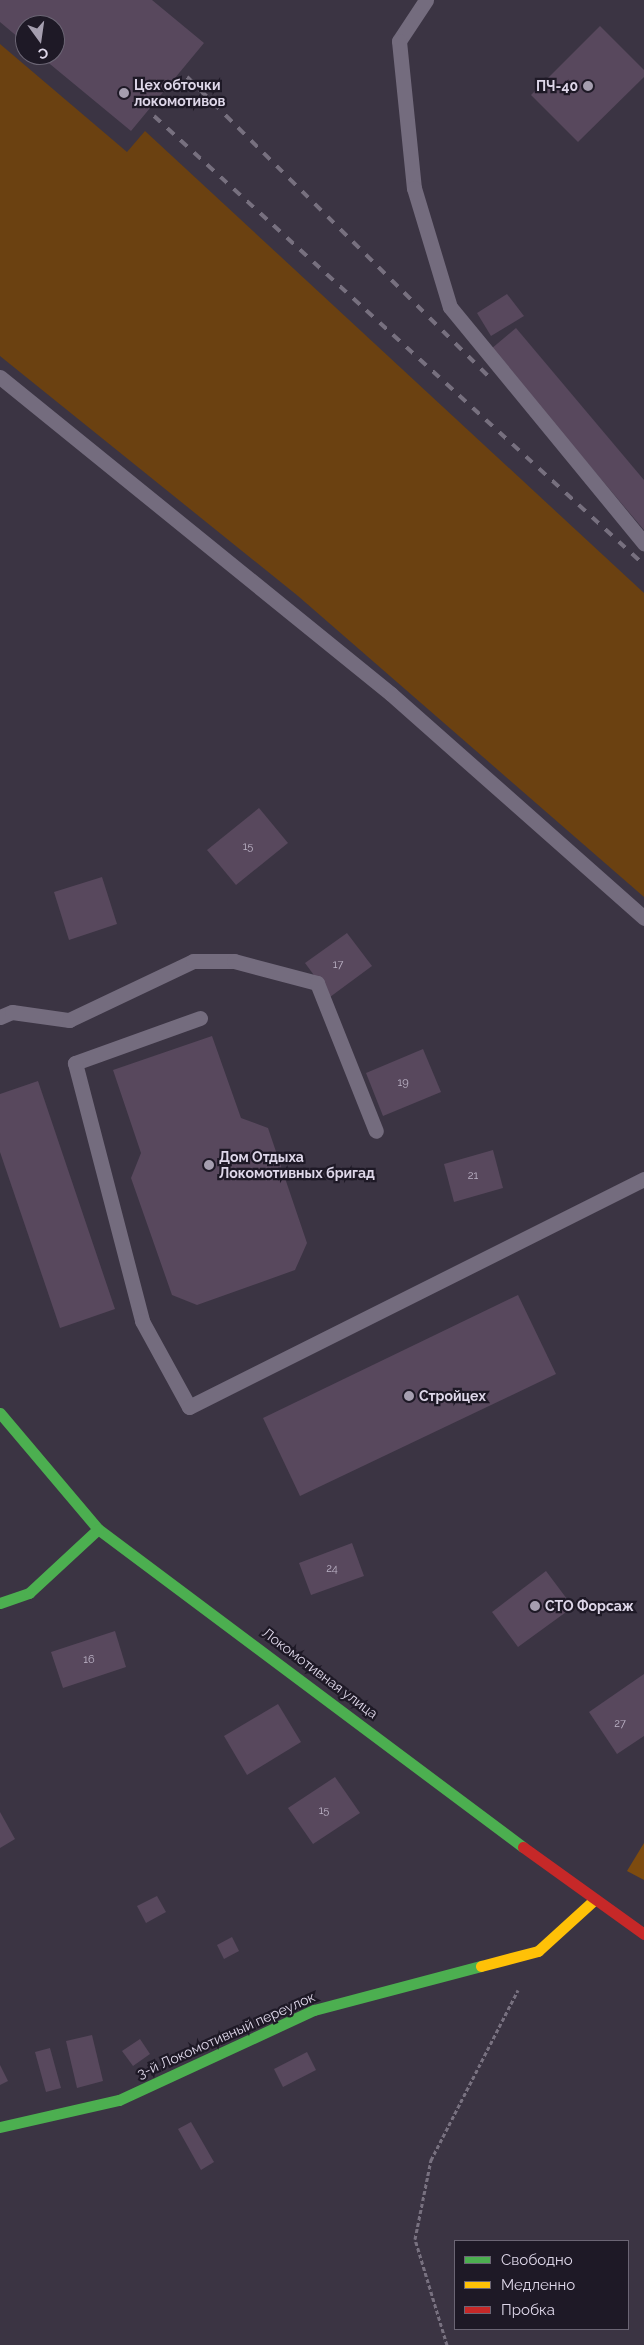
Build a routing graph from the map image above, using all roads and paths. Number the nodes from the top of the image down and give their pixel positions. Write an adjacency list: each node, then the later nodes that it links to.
1 (426, 0): 3 (lane)
2 (0, 377): 4 (lane)
3 (644, 543)
4 (644, 918)
5 (0, 1017): 7 (lane)
6 (200, 1018): 8 (lane)
7 (376, 1131)
8 (644, 1179)
9 (0, 1413): 10 (street, Локомотивная улица)
10 (98, 1529): 11 (street); 12 (street, Локомотивная улица)
11 (0, 1603)
12 (593, 1901): 13 (street, Локомотивная улица); 14 (street, 3-й Локомотивный переулок)
13 (644, 1934)
14 (538, 1951): 15 (street, 3-й Локомотивный переулок); 16 (path)
15 (0, 2126)
16 (447, 2345)

